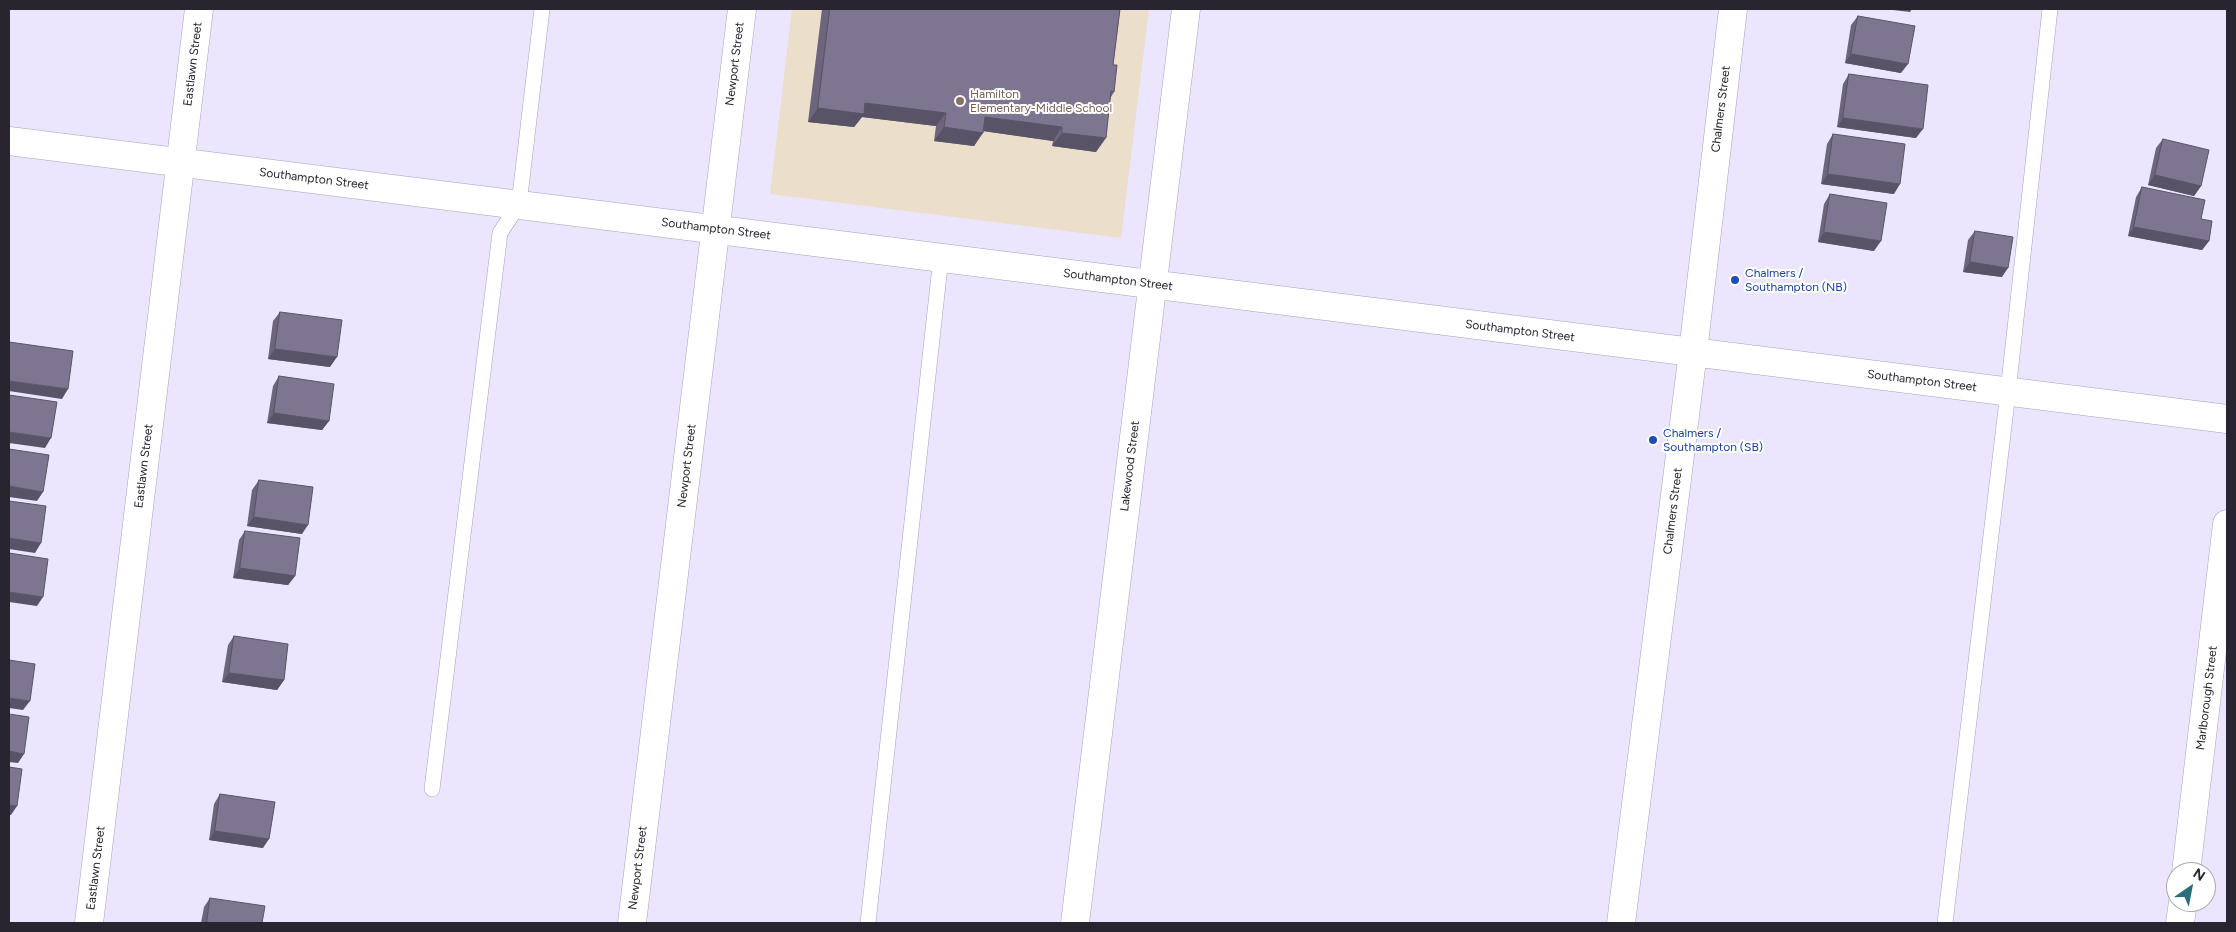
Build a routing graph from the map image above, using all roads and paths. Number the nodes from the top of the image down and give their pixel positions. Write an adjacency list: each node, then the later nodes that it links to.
1 (199, 9): 8 (street, Eastlawn Street)
2 (542, 9): 9 (lane)
3 (742, 9): 10 (street, Newport Street)
4 (1186, 9): 12 (street, Lakewood Street)
5 (1733, 9): 13 (street, Chalmers Street)
6 (2050, 9): 14 (lane)
7 (9, 141): 8 (street, Southampton Street)
8 (181, 162): 9 (street, Southampton Street); 19 (street, Eastlawn Street)
9 (520, 204): 10 (street, Southampton Street); 17 (lane)
10 (716, 229): 11 (street, Southampton Street); 20 (street, Newport Street)
11 (941, 257): 12 (street, Southampton Street); 21 (lane)
12 (1152, 285): 13 (street, Southampton Street); 22 (street, Lakewood Street)
13 (1693, 352): 14 (street, Southampton Street); 23 (street, Chalmers Street)
14 (2008, 392): 15 (street, Southampton Street); 24 (lane)
15 (2227, 419)
16 (2227, 524): 18 (street, Marlborough Street)
17 (432, 789)
18 (2187, 862)
19 (89, 923)
20 (632, 923)
21 (868, 923)
22 (1075, 923)
23 (1621, 923)
24 (1945, 923)

